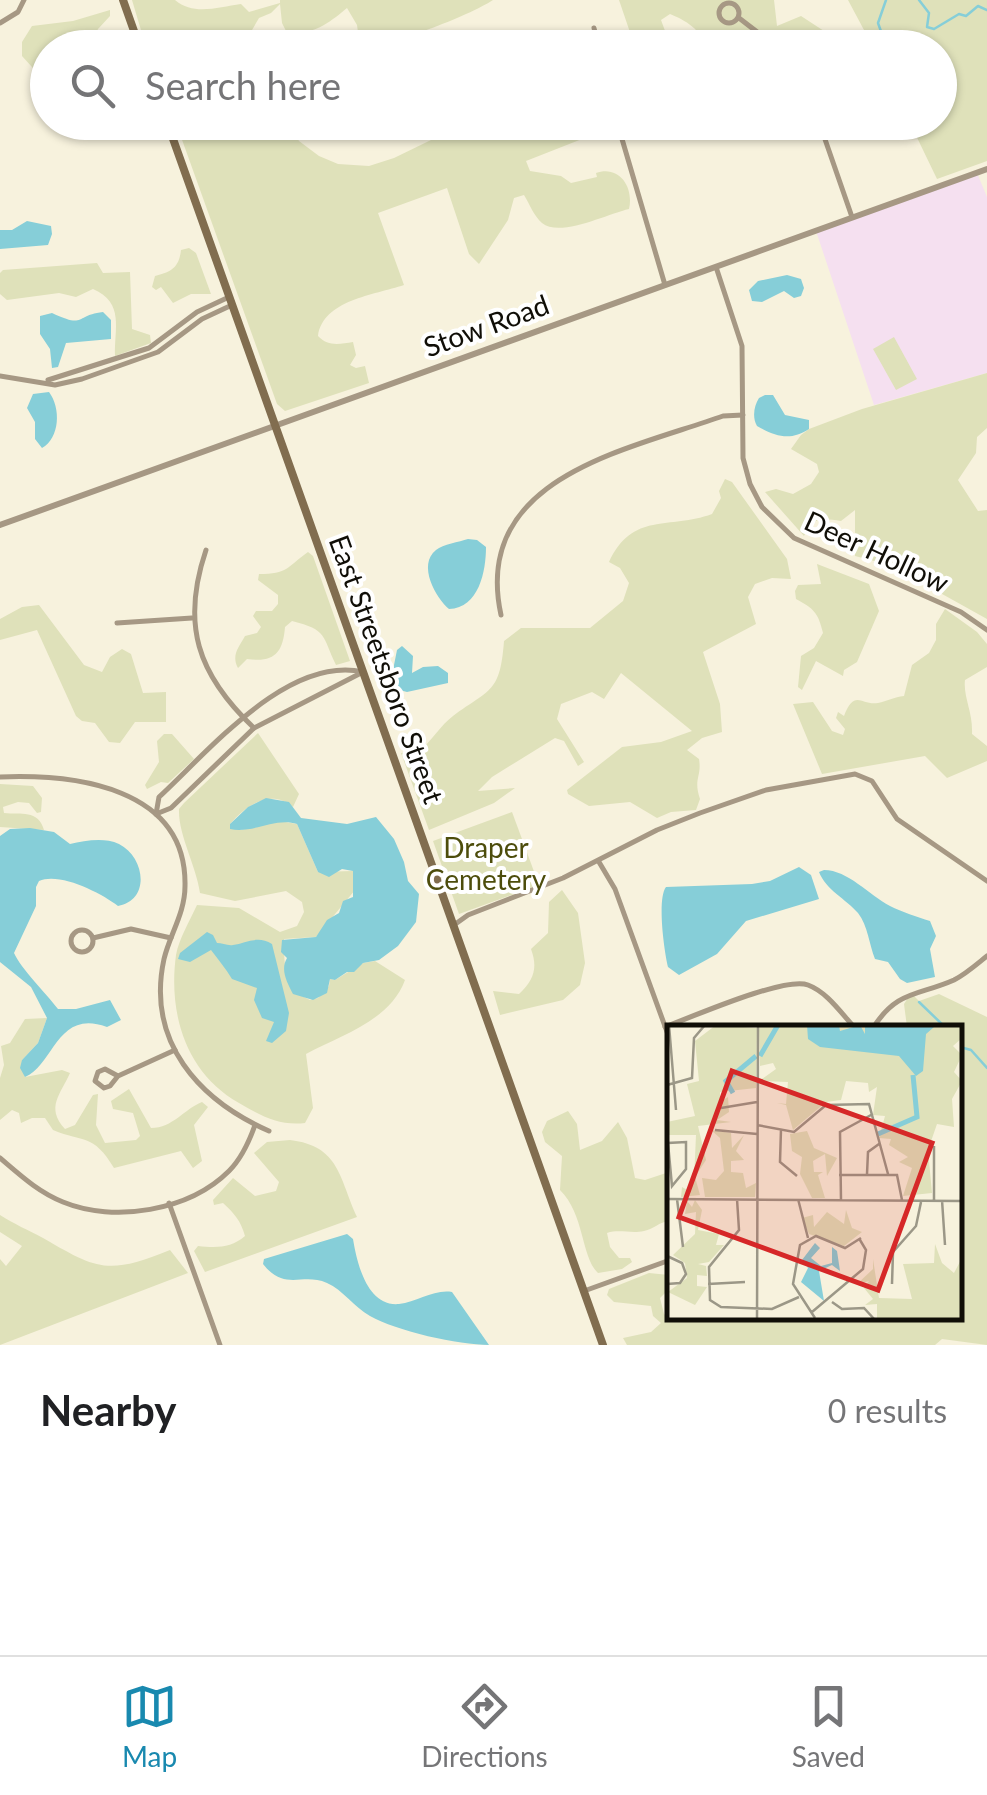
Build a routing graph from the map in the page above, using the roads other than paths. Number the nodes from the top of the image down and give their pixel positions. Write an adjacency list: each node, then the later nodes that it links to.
1 (24, 0): 4 (street)
2 (123, 0): 5 (main road)
3 (738, 18): 3 (street); 6 (street)
4 (0, 24)
5 (134, 30)
6 (754, 30)
7 (173, 140): 14 (main road, East Streetsboro Street)
8 (622, 140): 13 (street)
9 (825, 140): 11 (street)
10 (987, 169): 11 (street, Stow Road)
11 (852, 217): 12 (street, Stow Road)
12 (716, 267): 13 (street, Stow Road); 16 (street, Deer Hollow)
13 (665, 285): 17 (street, Stow Road)
14 (231, 301): 15 (street); 17 (main road, East Streetsboro Street)
15 (0, 376)
16 (743, 416): 20 (street); 23 (street, Deer Hollow)
17 (275, 425): 18 (street, Stow Road); 24 (main road, East Streetsboro Street)
18 (0, 525)
19 (206, 550): 21 (street)
20 (501, 615)
21 (192, 618): 22 (street); 25 (street)
22 (117, 624)
23 (987, 630)
24 (363, 672): 25 (street); 26 (street); 31 (main road, East Streetsboro Street)
25 (242, 717): 26 (street); 28 (street)
26 (254, 728): 28 (street)
27 (0, 777): 28 (street)
28 (156, 814): 33 (street)
29 (598, 862): 30 (street); 31 (street); 38 (street)
30 (987, 881)
31 (454, 926): 47 (main road, East Streetsboro Street)
32 (93, 938): 32 (street); 33 (street)
33 (171, 938): 40 (street)
34 (987, 956): 37 (street)
35 (670, 1025): 36 (street)
36 (852, 1025)
37 (876, 1025)
38 (665, 1027): 39 (street)
39 (667, 1032)
40 (175, 1050): 41 (street); 42 (street)
41 (118, 1076): 41 (street)
42 (255, 1125): 43 (street); 45 (street)
43 (269, 1131)
44 (0, 1158): 45 (street)
45 (169, 1204): 48 (street)
46 (667, 1261): 47 (street)
47 (584, 1291): 49 (main road, East Streetsboro Street)
48 (220, 1345)
49 (603, 1345)

